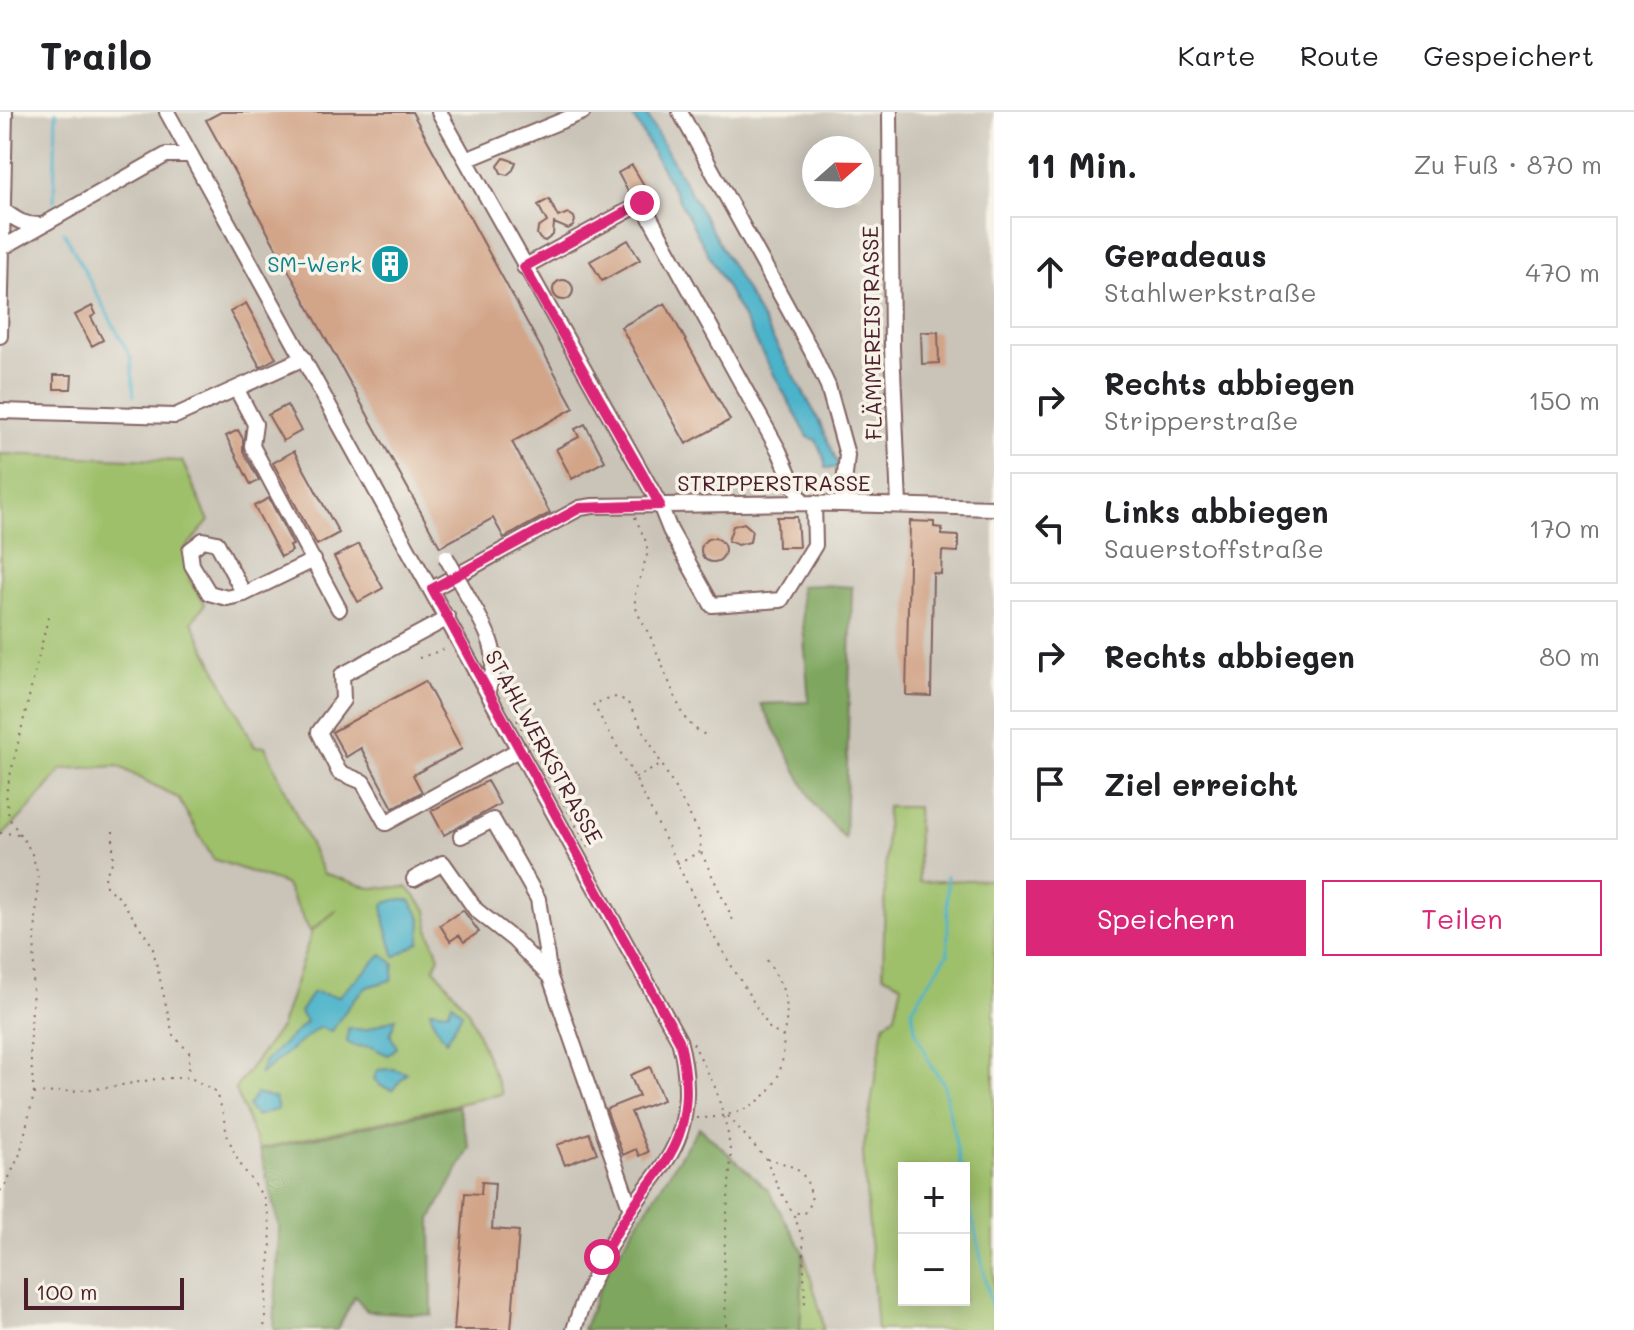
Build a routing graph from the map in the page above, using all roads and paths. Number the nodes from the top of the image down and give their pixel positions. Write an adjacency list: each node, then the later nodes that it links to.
1 (5, 112): 9 (street)
2 (167, 112): 7 (street, STAHLWERKSTRASSE)
3 (439, 112): 8 (street)
4 (583, 112): 8 (street)
5 (680, 112): 18 (street)
6 (890, 112): 21 (street, FLÄMMEREISTRASSE)
7 (191, 155): 10 (street); 14 (street, STAHLWERKSTRASSE)
8 (466, 160): 12 (street)
9 (2, 216): 10 (street); 11 (street)
10 (43, 225): 11 (street)
11 (2, 248): 13 (street)
12 (524, 267): 17 (street); 20 (street)
13 (0, 336)
14 (304, 358): 15 (street); 25 (street, STAHLWERKSTRASSE)
15 (237, 390): 16 (street); 24 (street)
16 (0, 411)
17 (808, 503): 18 (street, STRIPPERSTRASSE); 20 (street, STRIPPERSTRASSE); 20 (street)
18 (842, 504): 21 (street, STRIPPERSTRASSE)
19 (629, 505): 20 (street, STRIPPERSTRASSE); 25 (street, STRIPPERSTRASSE); 33 (path)
20 (660, 505)
21 (899, 505): 22 (street, STRIPPERSTRASSE)
22 (994, 508)
23 (446, 557): 32 (street, bridge)
24 (314, 560): 26 (street); 27 (street)
25 (432, 589): 29 (street, STAHLWERKSTRASSE)
26 (244, 594)
27 (339, 609)
28 (49, 614): 39 (path)
29 (448, 618): 30 (street, STAHLWERKSTRASSE); 34 (street)
30 (461, 642): 31 (path); 32 (street, STAHLWERKSTRASSE)
31 (419, 658)
32 (488, 690): 34 (street, STAHLWERKSTRASSE)
33 (707, 736)
34 (520, 749): 51 (street, STAHLWERKSTRASSE)
35 (662, 764): 36 (path); 36 (path); 41 (path)
36 (635, 778): 42 (path)
37 (113, 831): 48 (path)
38 (0, 833): 39 (path)
39 (21, 834): 49 (path)
40 (461, 836): 46 (street)
41 (701, 852): 42 (path); 44 (path)
42 (676, 863): 47 (path)
43 (414, 879): 46 (street)
44 (733, 920)
45 (767, 960): 47 (path)
46 (550, 977): 54 (street)
47 (783, 1037): 50 (path)
48 (189, 1077): 49 (path); 57 (path)
49 (34, 1094): 53 (path)
50 (728, 1116): 51 (path); 52 (path)
51 (684, 1118): 54 (street, STAHLWERKSTRASSE)
52 (766, 1159): 55 (path); 55 (path)
53 (0, 1191)
54 (631, 1210): 58 (street, STAHLWERKSTRASSE)
55 (793, 1213): 56 (path)
56 (805, 1305)
57 (264, 1330)
58 (574, 1330)

